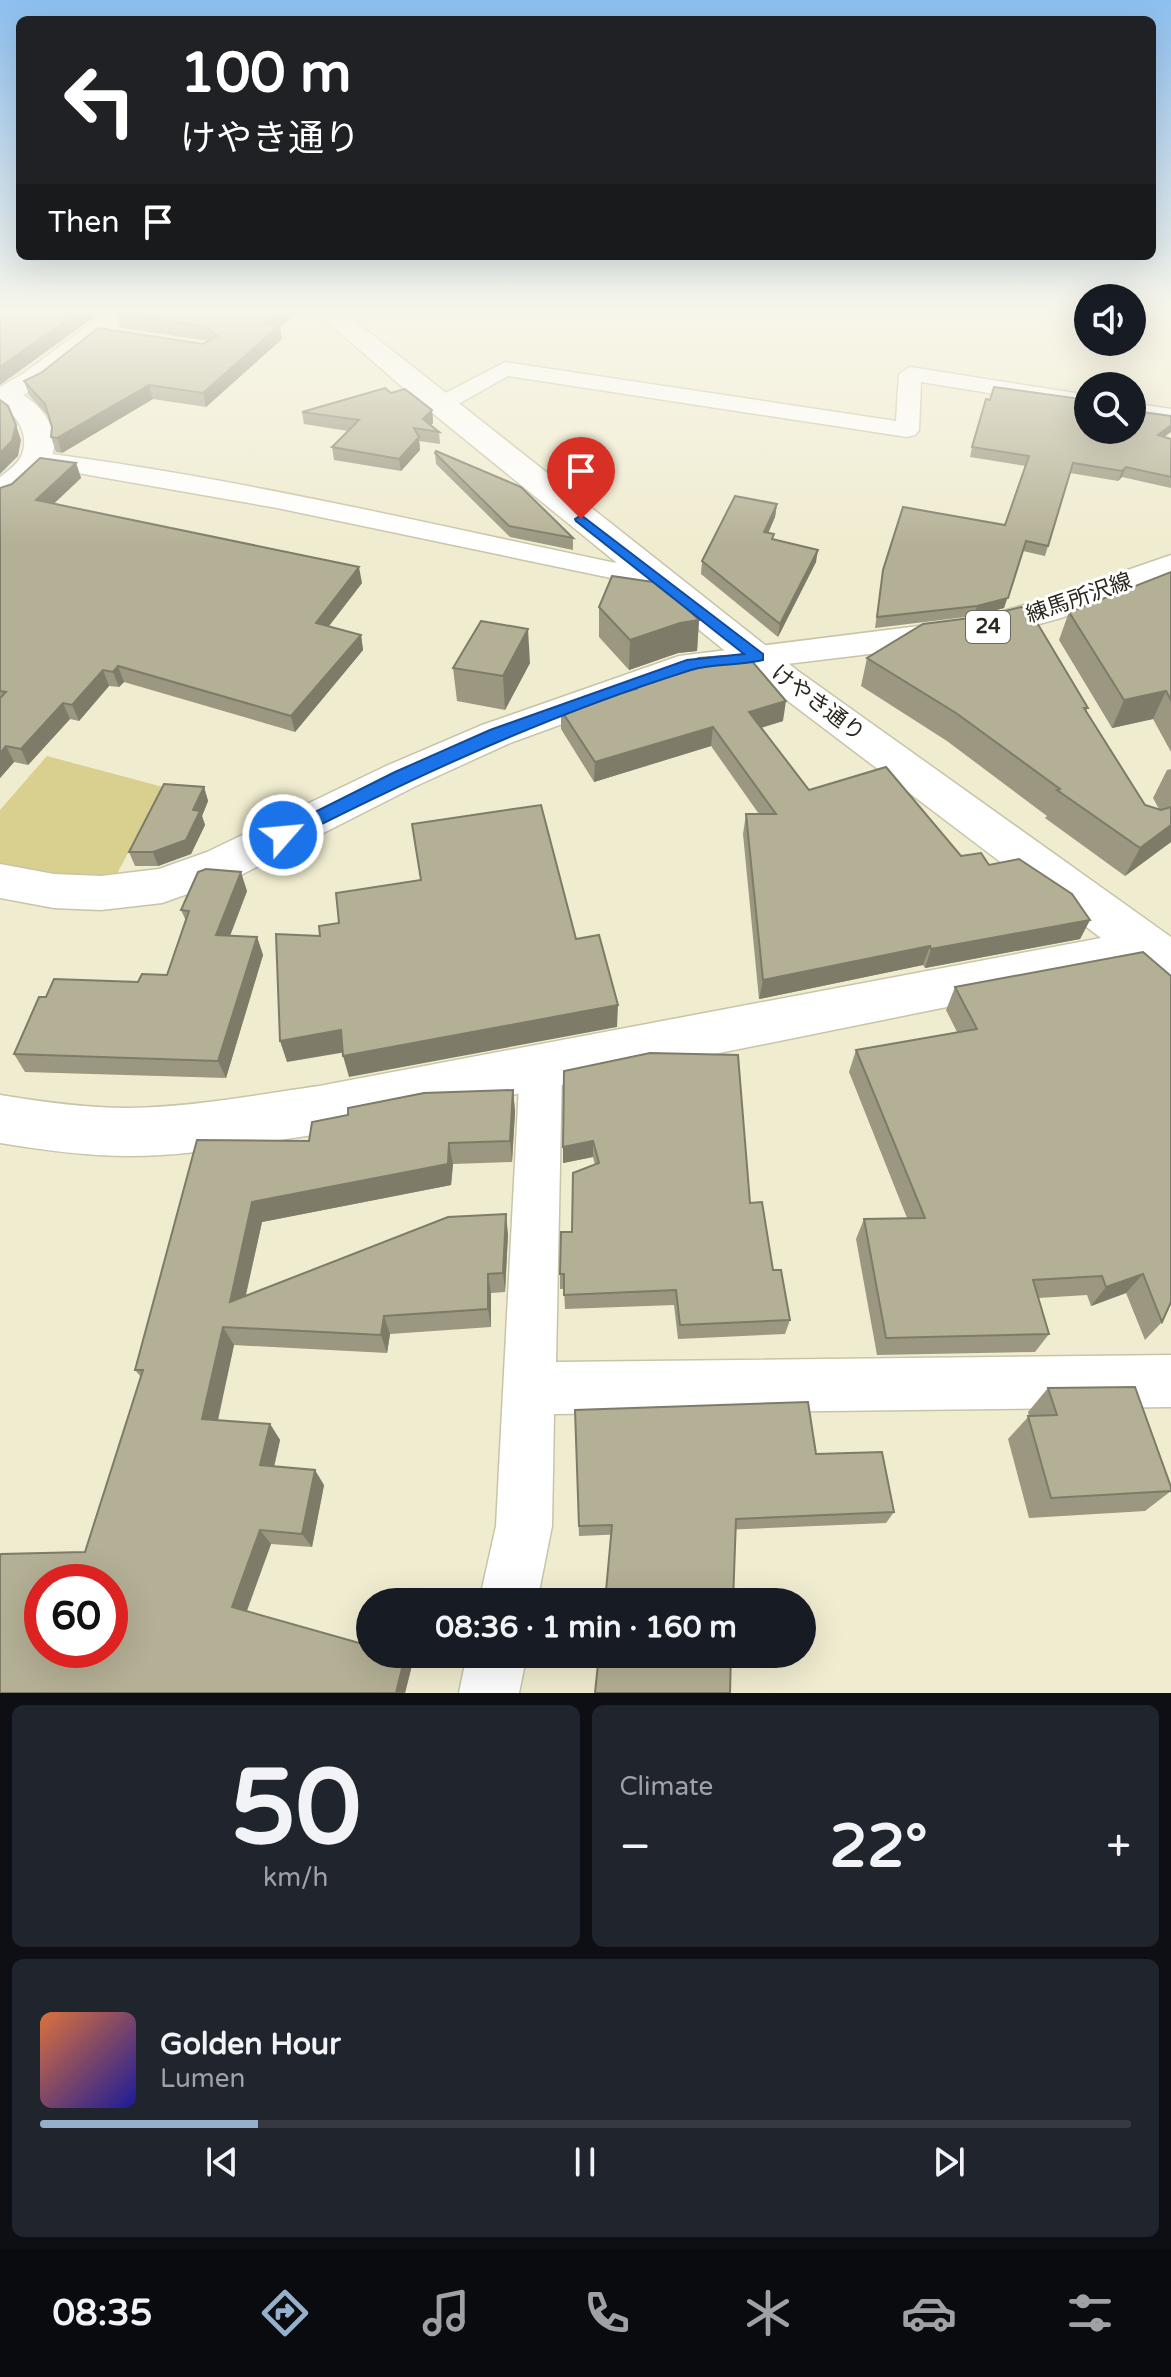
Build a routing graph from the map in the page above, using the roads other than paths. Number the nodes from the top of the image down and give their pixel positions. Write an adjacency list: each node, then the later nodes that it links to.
1 (421, 389): 8 (street, けやき通り)
2 (469, 389): 8 (street)
3 (637, 389): 4 (street)
4 (909, 389)
5 (1005, 389): 7 (street)
6 (2, 397): 11 (street)
7 (1074, 400)
8 (440, 405): 14 (street, けやき通り)
9 (1146, 412): 10 (street)
10 (1171, 416)
11 (35, 459): 12 (street); 14 (street)
12 (0, 494)
13 (1171, 565): 15 (street, 練馬所沢線 / 24)
14 (652, 575): 15 (street, けやき通り)
15 (777, 656): 16 (street, 練馬所沢線 / 24); 17 (street, けやき通り)
16 (0, 881)
17 (1165, 954): 18 (street)
18 (541, 1066): 19 (street); 21 (street)
19 (0, 1119)
20 (1171, 1381): 21 (street)
21 (529, 1388): 22 (street)
22 (511, 1588)
23 (494, 1668): 24 (street)
24 (489, 1693)

